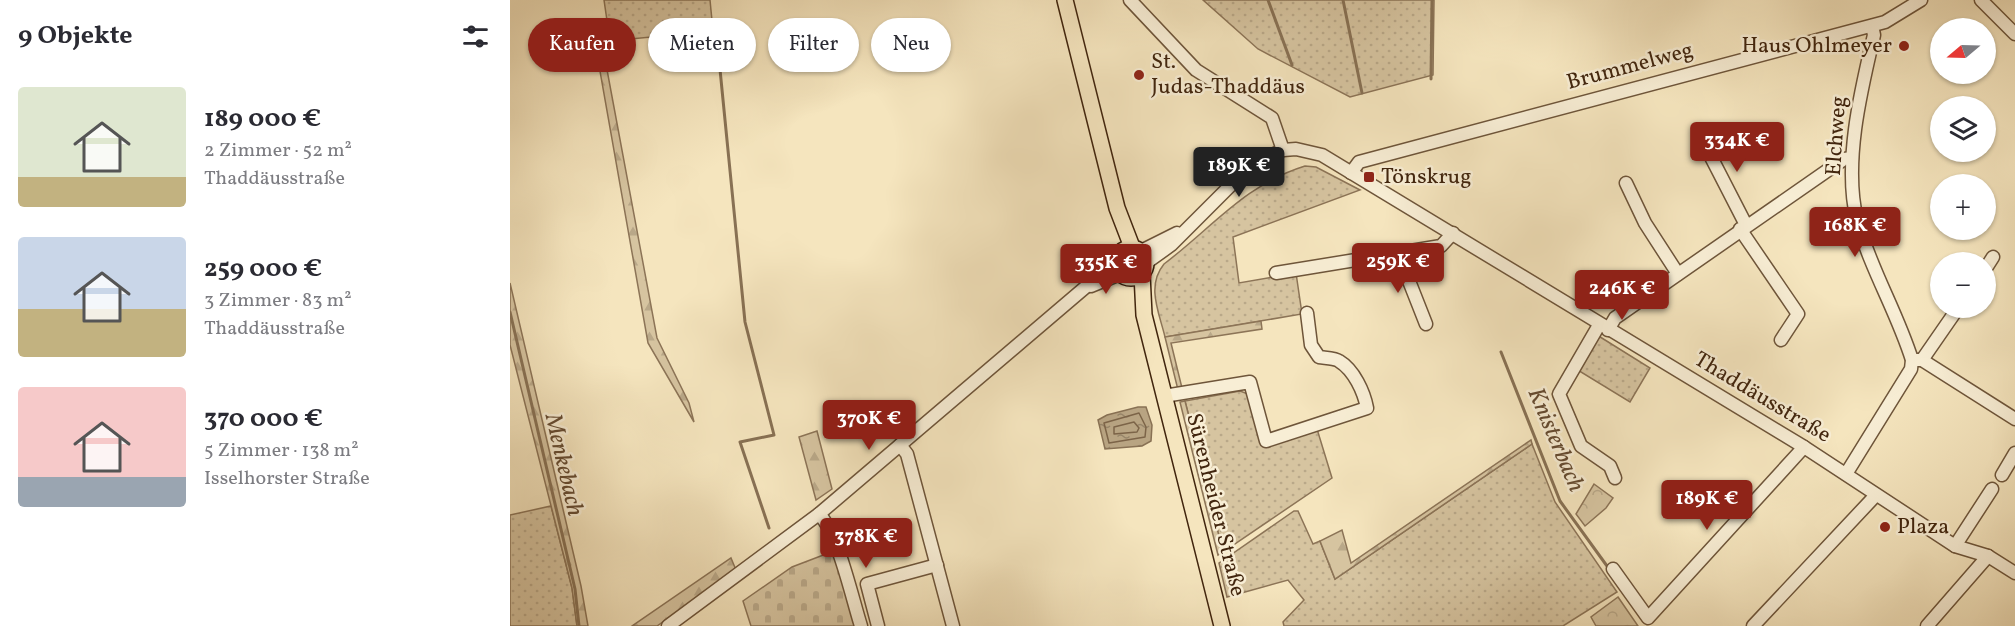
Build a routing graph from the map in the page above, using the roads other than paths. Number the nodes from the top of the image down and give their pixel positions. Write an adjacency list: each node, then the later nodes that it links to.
1 (1065, 0): 15 (main road, Sürenheider Straße)
2 (1130, 0): 8 (street)
3 (1921, 0): 5 (street, Brummelweg)
4 (1981, 0): 6 (street)
5 (1872, 26): 9 (street, Elchweg); 10 (street, Brummelweg)
6 (2015, 34)
7 (1702, 131): 12 (street)
8 (1283, 150): 10 (street, Thaddäusstraße); 15 (street, Thaddäusstraße)
9 (1852, 158): 12 (street); 23 (street, Elchweg)
10 (1351, 172): 13 (street, Thaddäusstraße)
11 (1626, 183): 17 (street)
12 (1743, 227): 17 (street); 22 (street)
13 (1453, 233): 14 (street); 21 (street, Thaddäusstraße)
14 (1398, 253): 16 (street); 20 (street)
15 (1131, 262): 24 (main road, Sürenheider Straße); 26 (street, Thaddäusstraße)
16 (1276, 273)
17 (1678, 274): 21 (street)
18 (1307, 313): 24 (street, Sürenheider Straße)
19 (1950, 318): 23 (street)
20 (1426, 324)
21 (1604, 328): 27 (street, Thaddäusstraße); 31 (street)
22 (1781, 340)
23 (1917, 360): 25 (street); 29 (street)
24 (1164, 396): 44 (main road, Sürenheider Straße)
25 (2015, 419)
26 (900, 444): 34 (street, Thaddäusstraße); 37 (street)
27 (1804, 447): 29 (street, Thaddäusstraße); 38 (street)
28 (2015, 453): 30 (street)
29 (1846, 474): 33 (street, Thaddäusstraße)
30 (2002, 474)
31 (1615, 478)
32 (1992, 489): 35 (street)
33 (1876, 495): 35 (street, Thaddäusstraße); 45 (street)
34 (819, 514): 40 (street, Thaddäusstraße); 41 (street)
35 (1955, 546): 36 (street, Thaddäusstraße)
36 (1988, 556): 39 (street, Thaddäusstraße); 46 (street)
37 (937, 565): 42 (street); 43 (street)
38 (1613, 569)
39 (2015, 573)
40 (668, 626)
41 (861, 626)
42 (878, 626)
43 (953, 626)
44 (1222, 626)
45 (1753, 626)
46 (1927, 626)

